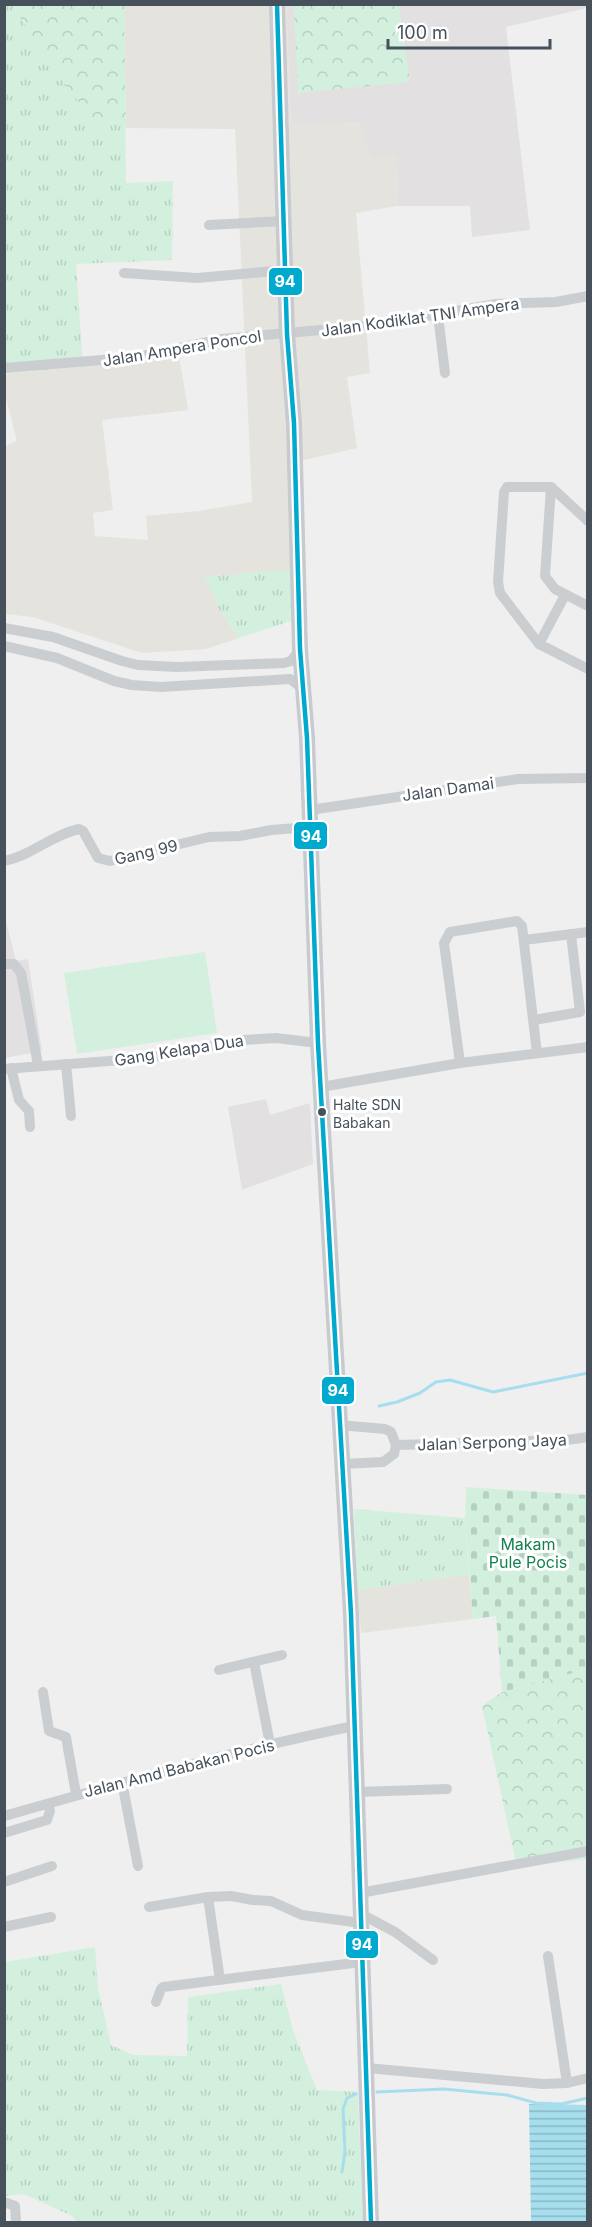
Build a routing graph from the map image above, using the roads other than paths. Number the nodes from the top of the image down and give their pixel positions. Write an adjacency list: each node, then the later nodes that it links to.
1 (277, 4): 2 (main road)
2 (284, 221): 3 (street); 4 (main road)
3 (209, 225)
4 (286, 270): 5 (street); 8 (main road)
5 (124, 273)
6 (587, 296): 7 (street, Jalan Kodiklat TNI Ampera)
7 (438, 315): 8 (street, Jalan Kodiklat TNI Ampera); 10 (street)
8 (287, 334): 9 (street, Jalan Ampera Poncol); 19 (main road)
9 (4, 368)
10 (445, 373)
11 (551, 487): 12 (street); 13 (street); 17 (street)
12 (588, 521)
13 (565, 595): 14 (street); 17 (street)
14 (588, 606)
15 (4, 628): 16 (street)
16 (36, 633): 19 (street); 20 (street)
17 (539, 644): 21 (street)
18 (4, 646): 20 (street)
19 (300, 649): 22 (main road)
20 (32, 651): 22 (street)
21 (588, 669)
22 (302, 688): 24 (main road)
23 (588, 778): 24 (street, Jalan Damai)
24 (310, 810): 25 (main road)
25 (310, 827): 26 (street, Gang 99); 32 (main road)
26 (4, 861)
27 (588, 932): 28 (street)
28 (571, 934): 29 (street); 31 (street)
29 (524, 940): 31 (street); 35 (street)
30 (4, 964): 37 (street)
31 (534, 1020): 34 (street)
32 (318, 1043): 36 (street, Gang Kelapa Dua); 39 (main road)
33 (588, 1047): 34 (street)
34 (537, 1053): 35 (street)
35 (460, 1063): 39 (street)
36 (66, 1064): 37 (street, Gang Kelapa Dua); 40 (street)
37 (38, 1065): 38 (street, Gang Kelapa Dua)
38 (8, 1068): 41 (street)
39 (321, 1087): 42 (main road)
40 (70, 1116)
41 (30, 1127)
42 (339, 1425): 44 (street, Jalan Serpong Jaya); 45 (main road)
43 (588, 1437): 44 (street, Jalan Serpong Jaya)
44 (396, 1445): 45 (street, Jalan Serpong Jaya)
45 (342, 1464): 50 (main road)
46 (282, 1655): 47 (street)
47 (254, 1662): 48 (street); 51 (street)
48 (219, 1670)
49 (43, 1692): 55 (street)
50 (354, 1726): 51 (street, Jalan Amd Babakan Pocis); 54 (main road)
51 (270, 1744): 52 (street, Jalan Amd Babakan Pocis)
52 (122, 1782): 55 (street, Jalan Amd Babakan Pocis); 61 (street)
53 (447, 1789): 54 (street)
54 (358, 1792): 63 (main road)
55 (76, 1794): 56 (street, Jalan Amd Babakan Pocis)
56 (48, 1804): 57 (street, Jalan Amd Babakan Pocis); 58 (street)
57 (4, 1816)
58 (4, 1833)
59 (588, 1851): 63 (street)
60 (52, 1866): 62 (street)
61 (138, 1866)
62 (4, 1882)
63 (360, 1893): 67 (main road)
64 (208, 1897): 65 (street); 67 (street); 72 (street)
65 (148, 1907)
66 (51, 1917): 68 (street)
67 (361, 1918): 70 (street); 71 (main road)
68 (4, 1927)
69 (548, 1956): 76 (street)
70 (433, 1960)
71 (362, 1962): 72 (street); 74 (main road)
72 (220, 1980): 73 (street)
73 (156, 2002)
74 (367, 2068): 76 (street); 79 (main road)
75 (588, 2078): 76 (street)
76 (567, 2082)
77 (4, 2202): 78 (street)
78 (16, 2223)
79 (371, 2223)

